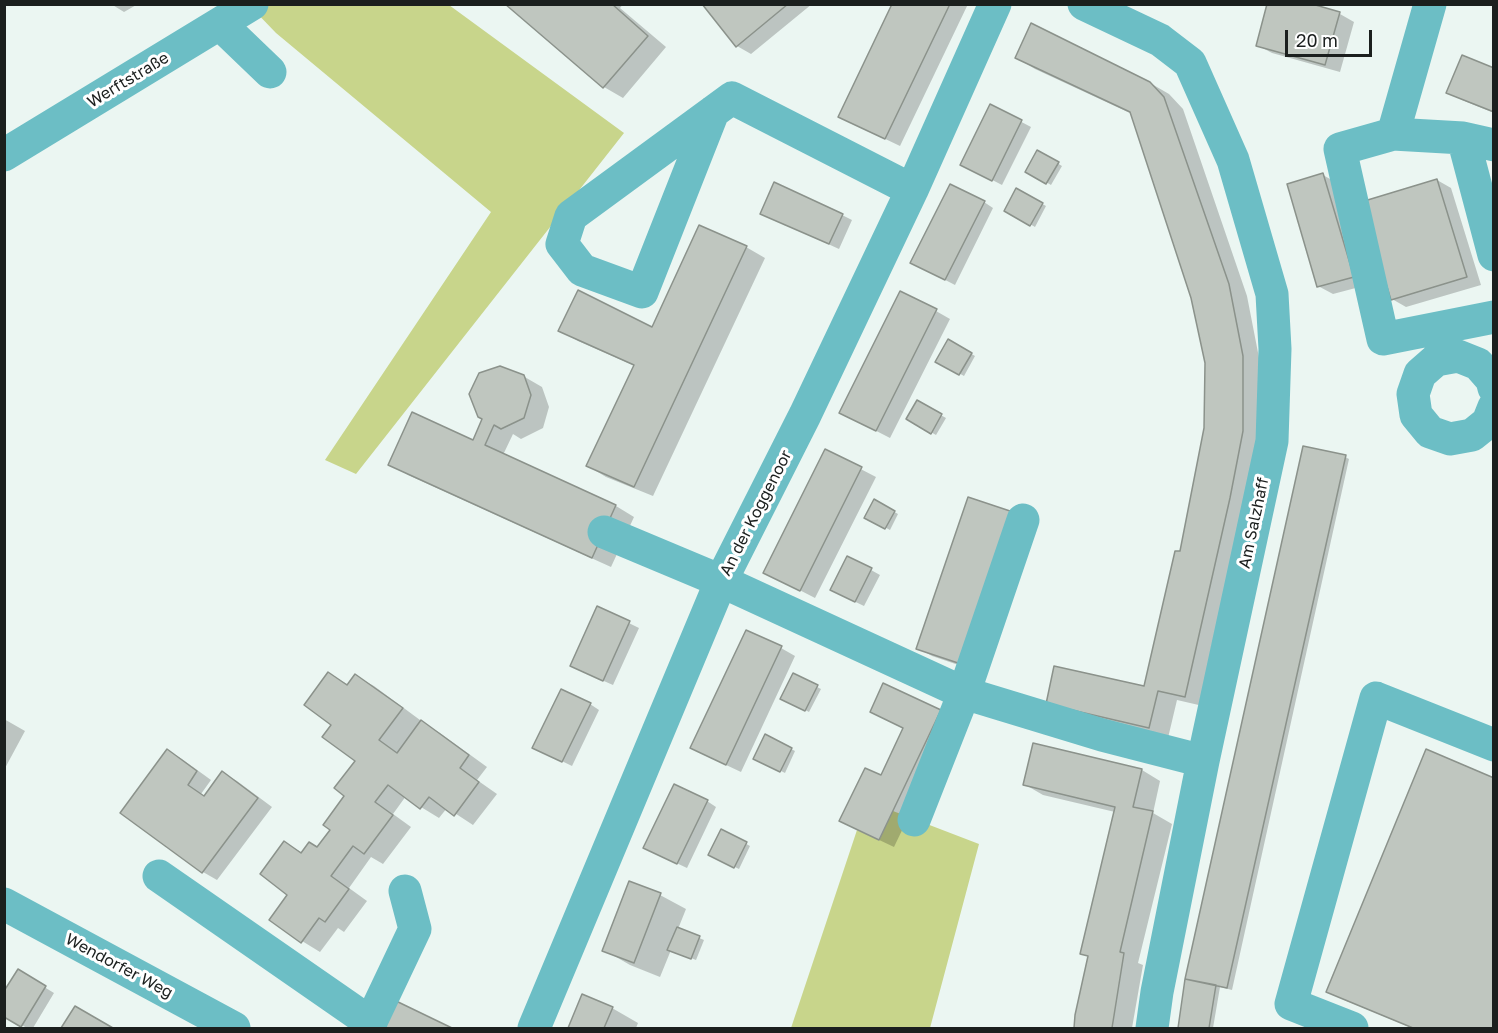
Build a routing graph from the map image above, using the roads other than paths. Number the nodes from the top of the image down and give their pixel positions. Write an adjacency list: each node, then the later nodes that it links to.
1 (252, 4): 5 (street, Werftstraße)
2 (995, 4): 11 (street, An der Koggenoor)
3 (1084, 4): 21 (street, Am Salzhaff)
4 (1430, 4): 8 (street)
5 (220, 24): 6 (street); 10 (street, Werftstraße)
6 (270, 72)
7 (714, 112): 7 (street); 11 (street)
8 (1393, 134): 9 (street); 13 (street)
9 (1478, 141): 12 (street)
10 (4, 155)
11 (912, 190): 18 (street, An der Koggenoor)
12 (1494, 255)
13 (1494, 317)
14 (1494, 388): 15 (street)
15 (1492, 417)
16 (1023, 520): 19 (street)
17 (604, 532): 18 (street)
18 (721, 581): 19 (street); 28 (street, An der Koggenoor)
19 (964, 693): 21 (street); 22 (street)
20 (1494, 745): 30 (street)
21 (1203, 761): 29 (street, Am Salzhaff)
22 (914, 820)
23 (159, 876): 26 (street)
24 (405, 891): 26 (street)
25 (4, 904): 27 (street, Wendorfer Weg)
26 (370, 1026)
27 (234, 1029)
28 (534, 1029)
29 (1152, 1029)
30 (1352, 1029)

